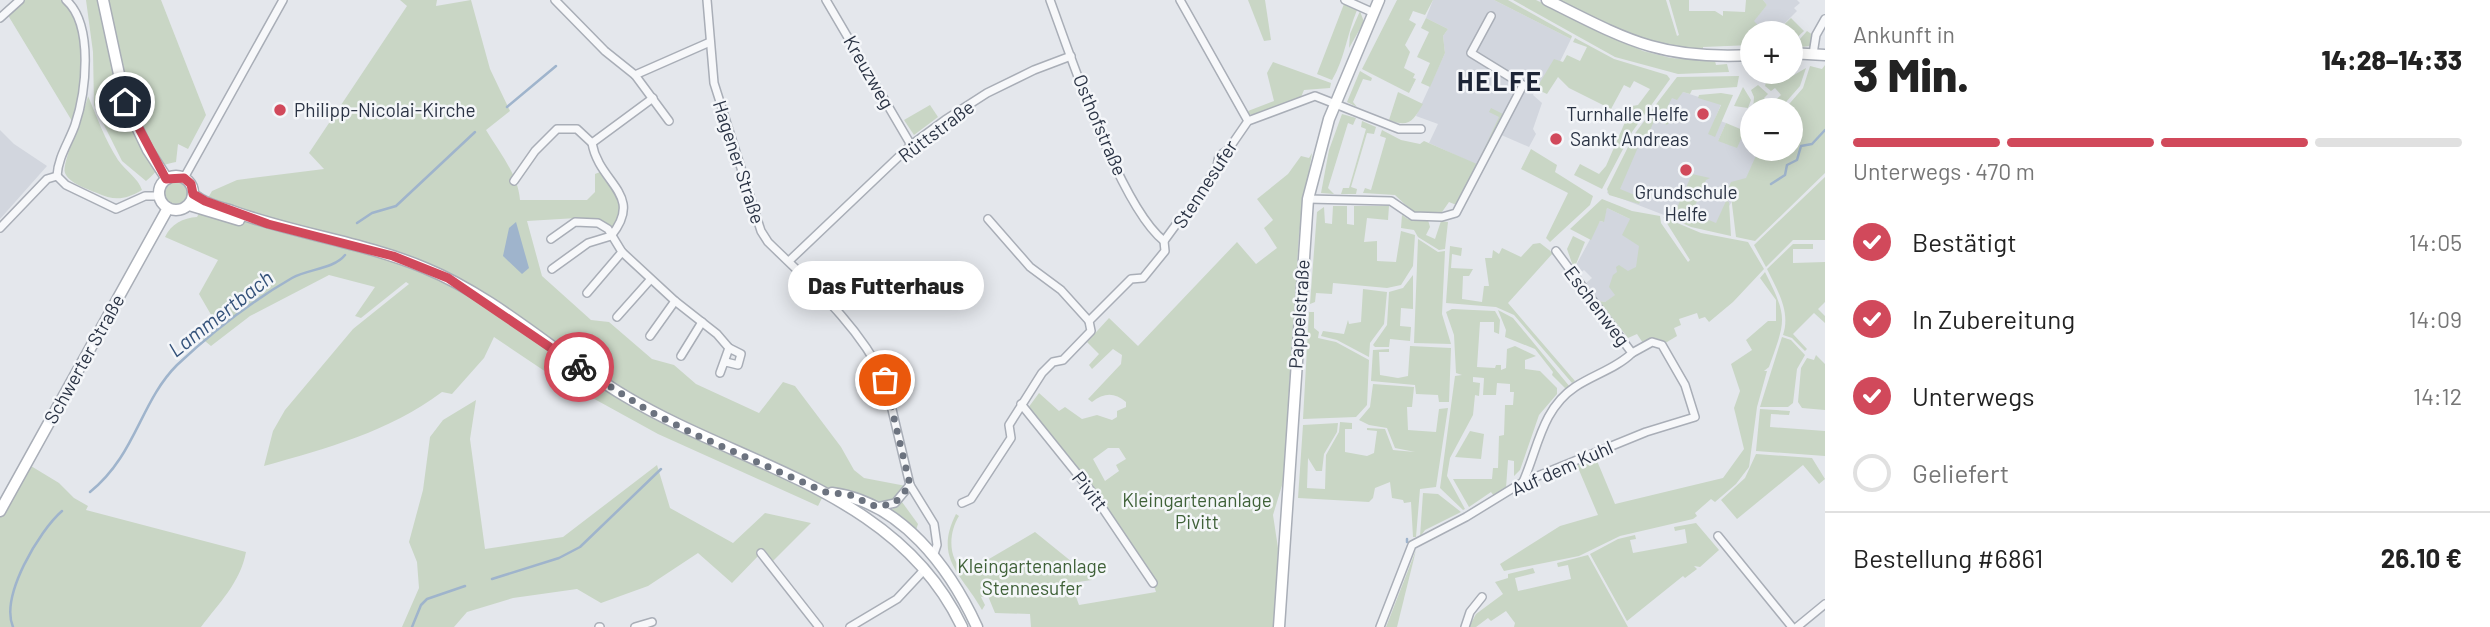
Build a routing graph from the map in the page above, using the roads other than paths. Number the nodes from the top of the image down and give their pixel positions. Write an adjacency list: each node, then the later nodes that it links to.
1 (20, 0): 15 (street)
2 (66, 0): 31 (street)
3 (103, 0): 33 (main road)
4 (283, 0): 32 (street)
5 (555, 0): 23 (street)
6 (707, 0): 17 (street, Hagener Straße)
7 (826, 0): 30 (street, Kreuzweg)
8 (1051, 0): 22 (street, Osthofstraße)
9 (1180, 0): 27 (street)
10 (1345, 0): 13 (street)
11 (1379, 0): 13 (main road, Pappelstraße)
12 (1547, 0): 20 (main road)
13 (1374, 13): 25 (main road, Pappelstraße)
14 (1491, 16): 37 (street)
15 (0, 18)
16 (1825, 19): 19 (street)
17 (710, 42): 23 (street); 48 (street, Hagener Straße)
18 (1803, 54): 19 (main road)
19 (1813, 54): 21 (main road)
20 (1740, 55)
21 (1825, 55)
22 (1071, 56): 30 (street, Rüttstraße); 45 (street, Osthofstraße)
23 (635, 75): 24 (street)
24 (653, 98): 26 (street); 29 (street)
25 (1335, 103): 27 (street, Stennesufer); 28 (street, Stennesufer); 37 (main road, Pappelstraße)
26 (669, 121)
27 (1248, 121): 45 (street, Stennesufer)
28 (1421, 129)
29 (592, 143): 34 (street); 43 (street)
30 (911, 145): 48 (street, Rüttstraße)
31 (57, 176): 36 (street); 42 (street)
32 (184, 178): 33 (main road); 35 (main road)
33 (166, 179): 36 (main road)
34 (514, 181)
35 (193, 194): 38 (main road); 41 (main road)
36 (159, 196): 39 (main road)
37 (1308, 199): 82 (main road, Pappelstraße)
38 (189, 205): 39 (main road); 41 (main road)
39 (168, 208): 68 (main road, Schwerter Straße)
40 (988, 219): 54 (street)
41 (268, 224): 65 (main road)
42 (0, 228)
43 (611, 236): 44 (street); 47 (street); 49 (street)
44 (551, 239)
45 (1164, 242): 54 (street, Stennesufer)
46 (1556, 251): 58 (street, Eschenweg)
47 (622, 252): 50 (street); 51 (street)
48 (789, 261): 64 (street, Hagener Straße)
49 (552, 269)
50 (650, 279): 52 (street); 53 (street)
51 (587, 293)
52 (675, 301): 55 (street); 56 (street)
53 (617, 317)
54 (1089, 321): 62 (street, Stennesufer)
55 (702, 322): 57 (street); 59 (street)
56 (650, 336)
57 (729, 348): 60 (street); 60 (street)
58 (1632, 353): 63 (street, Eschenweg); 63 (street, Auf dem Kuhl)
59 (681, 356)
60 (726, 362): 61 (street)
61 (720, 373)
62 (1021, 404): 66 (street, Stennesufer); 73 (street, Pivitt)
63 (1523, 482): 83 (street, Auf dem Kuhl)
64 (910, 485): 67 (street); 71 (street, Hagener Straße)
65 (825, 492): 67 (main road); 72 (main road)
66 (962, 503)
67 (877, 507): 71 (main road)
68 (0, 511)
69 (1718, 536): 85 (street)
70 (761, 553): 78 (street)
71 (933, 557): 72 (main road); 81 (main road)
72 (925, 569): 79 (street); 80 (main road)
73 (1153, 583)
74 (1482, 597): 84 (street)
75 (1825, 604): 85 (street)
76 (652, 622): 77 (street)
77 (635, 627)
78 (819, 627)
79 (850, 627)
80 (962, 627)
81 (977, 627)
82 (1279, 627)
83 (1381, 627)
84 (1465, 627)
85 (1795, 627)

